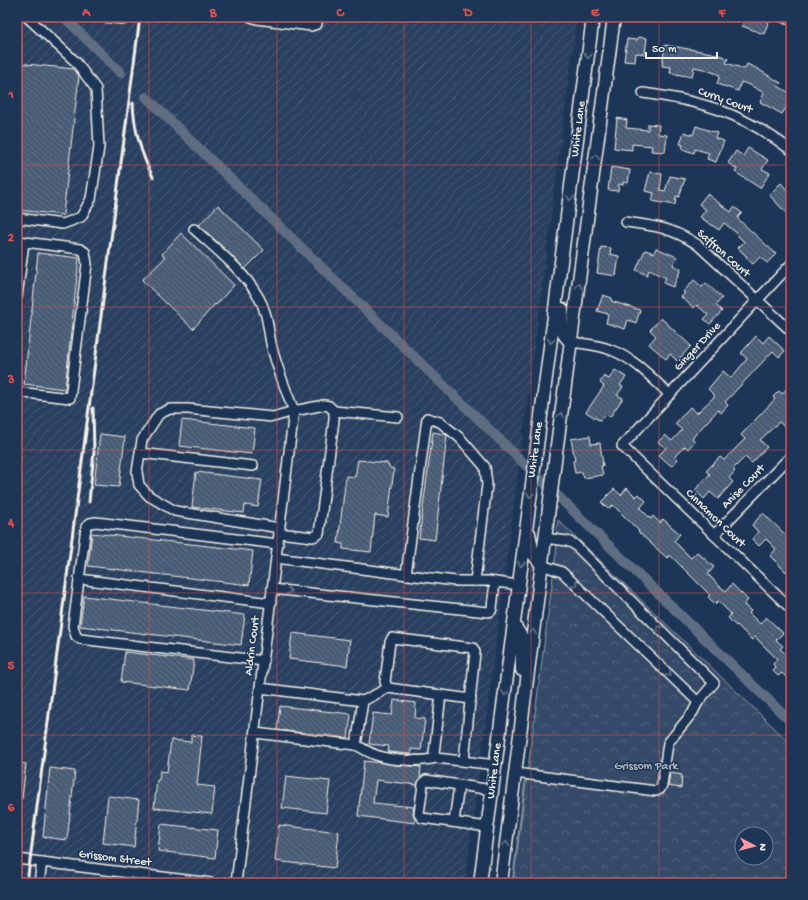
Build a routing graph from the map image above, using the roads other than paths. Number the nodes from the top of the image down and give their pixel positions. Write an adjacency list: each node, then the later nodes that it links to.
1 (27, 17): 8 (street)
2 (251, 17): 3 (street)
3 (318, 17)
4 (593, 17): 12 (main road, White Lane, one-way to 12)
5 (614, 17): 17 (main road, White Lane, one-way to 5)
6 (643, 94): 7 (street, Curry Court)
7 (791, 150)
8 (17, 218)
9 (626, 222): 15 (street, Saffron Court)
10 (194, 229): 20 (street)
11 (21, 242): 14 (street); 18 (street)
12 (562, 256): 17 (main road); 27 (main road, White Lane, one-way to 27)
13 (791, 264): 15 (street, Ginger Drive)
14 (17, 297)
15 (758, 300): 16 (street, Saffron Court); 19 (street, Ginger Drive)
16 (791, 331)
17 (572, 342): 19 (street); 30 (main road, White Lane, one-way to 17)
18 (17, 392)
19 (670, 395): 23 (street, Ginger Drive)
20 (294, 411): 21 (street); 24 (street); 28 (street, Aldrin Court)
21 (334, 411): 22 (street); 28 (street)
22 (398, 417)
23 (622, 446): 29 (street, Cinnamon Court)
24 (140, 453): 26 (street); 28 (street)
25 (791, 456): 29 (street, Anise Court)
26 (253, 466)
27 (528, 516): 33 (main road); 38 (main road, White Lane, one-way to 38)
28 (280, 530): 31 (street, Aldrin Court)
29 (714, 535): 41 (street, Cinnamon Court)
30 (545, 538): 33 (main road, White Lane); 49 (street, one-way to 30)
31 (278, 544): 32 (street, Aldrin Court); 35 (street)
32 (276, 558): 34 (street); 39 (street, Aldrin Court)
33 (542, 565): 49 (street, one-way to 49); 50 (main road, White Lane, one-way to 33)
34 (406, 575): 36 (street); 36 (street)
35 (79, 579): 40 (street); 43 (street)
36 (475, 581): 37 (street)
37 (495, 582): 38 (street); 39 (street, one-way to 37)
38 (519, 585): 42 (main road, White Lane)
39 (272, 589): 40 (street, Aldrin Court)
40 (271, 603): 43 (street, Aldrin Court)
41 (791, 609)
42 (514, 625): 50 (main road); 55 (main road, White Lane, one-way to 55)
43 (264, 661): 44 (street, Aldrin Court)
44 (260, 688): 48 (street); 51 (street, Aldrin Court)
45 (388, 688): 46 (street); 47 (street); 48 (street)
46 (441, 695): 47 (street); 53 (street)
47 (470, 698): 54 (street)
48 (363, 701): 52 (street)
49 (698, 702): 56 (street)
50 (522, 717): 56 (main road, White Lane)
51 (255, 733): 52 (street); 65 (street, Aldrin Court)
52 (356, 746): 53 (street)
53 (436, 758): 54 (street)
54 (464, 761): 55 (street)
55 (496, 765): 58 (main road, White Lane)
56 (515, 774): 67 (main road, White Lane, one-way to 56)
57 (459, 785): 58 (street); 59 (street); 59 (street)
58 (492, 790): 60 (main road, White Lane)
59 (454, 822): 60 (street)
60 (488, 827): 66 (main road, White Lane)
61 (17, 859): 62 (street, Grissom Street)
62 (42, 862): 63 (street); 64 (street, Grissom Street)
63 (39, 883)
64 (211, 883)
65 (236, 883)
66 (480, 883)
67 (501, 883)

